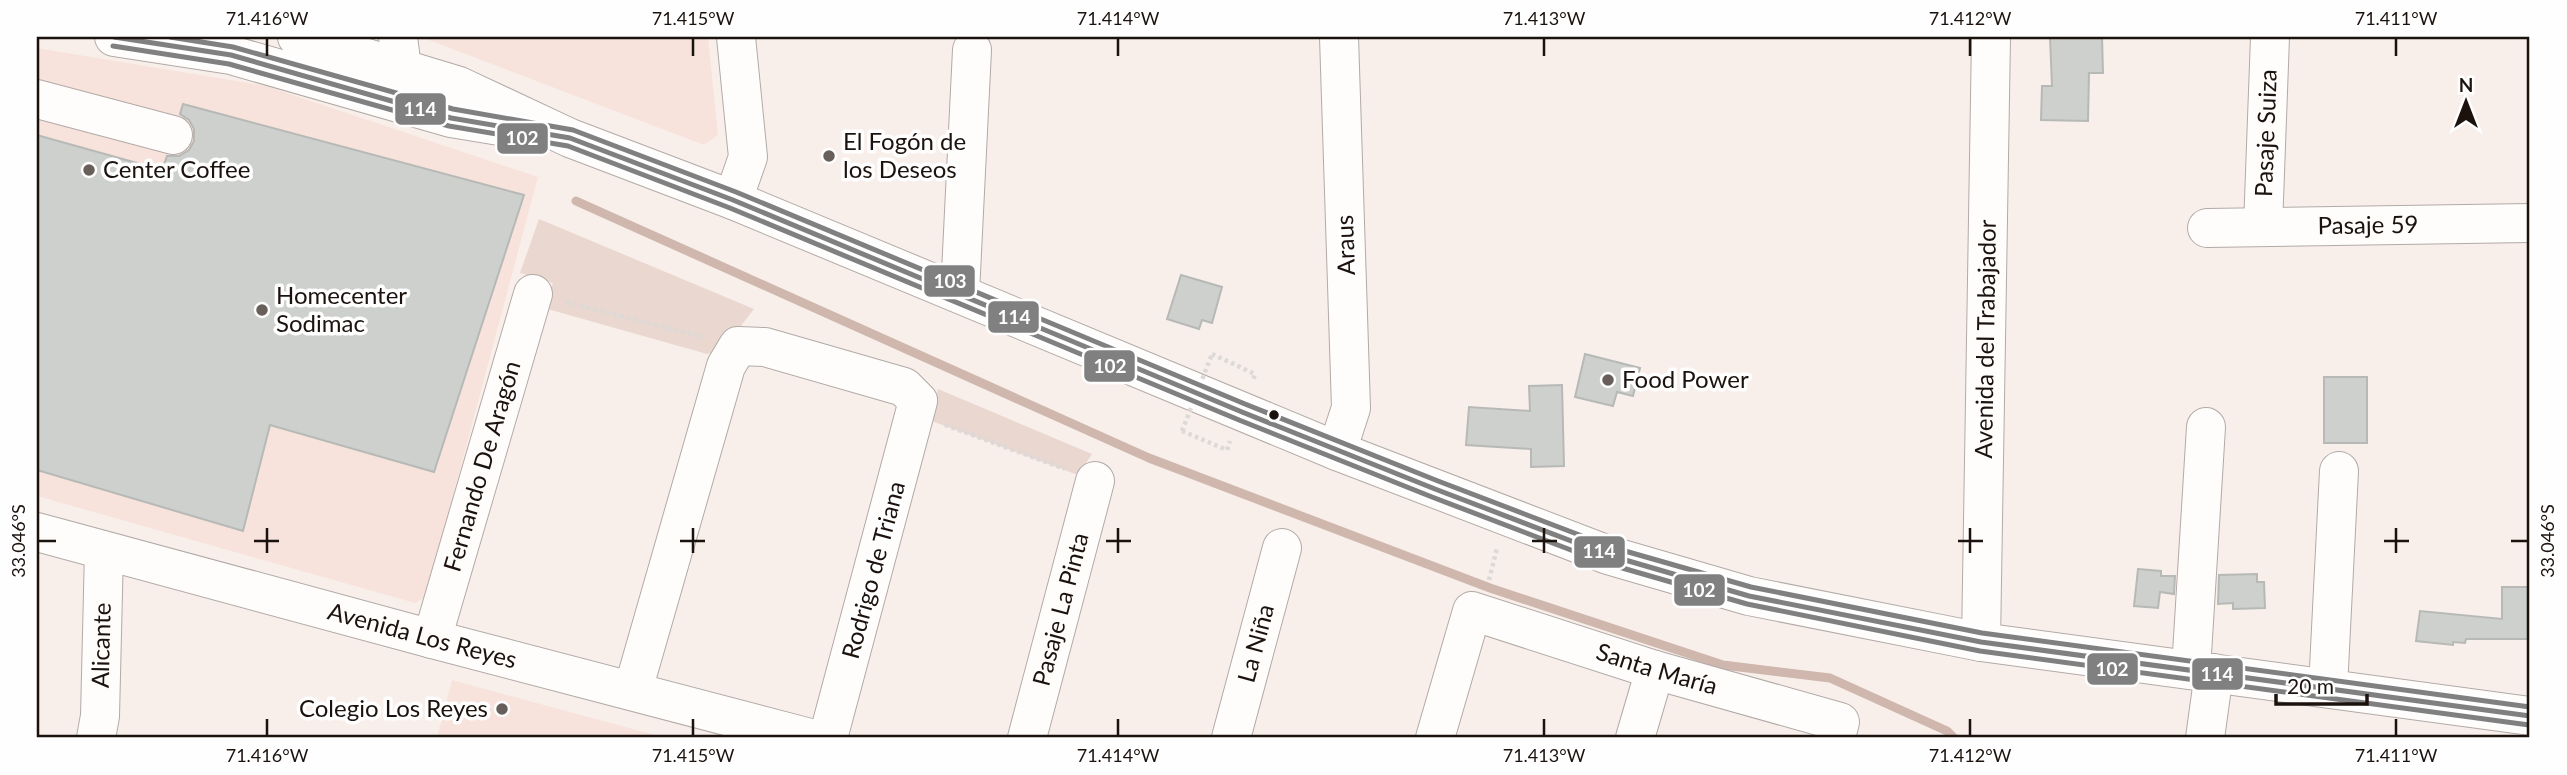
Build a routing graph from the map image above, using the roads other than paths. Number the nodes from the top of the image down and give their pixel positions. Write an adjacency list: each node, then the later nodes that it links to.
1 (114, 37): 11 (street)
2 (297, 37): 8 (street)
3 (736, 37): 12 (street)
4 (1339, 37): 19 (street, Araus)
5 (1991, 37): 26 (street, Avenida del Trabajador)
6 (2270, 37): 14 (street, Pasaje Suiza)
7 (972, 50): 16 (street)
8 (400, 52): 11 (street)
9 (37, 99): 10 (street)
10 (173, 135)
11 (570, 138): 12 (street)
12 (733, 200): 16 (street)
13 (2530, 223): 14 (street, Pasaje 59)
14 (2263, 227): 15 (street, Pasaje 59)
15 (2207, 228)
16 (960, 293): 19 (street)
17 (533, 294): 25 (street, Fernando De Aragón)
18 (2206, 427): 28 (street)
19 (1337, 451): 26 (street)
20 (2339, 471): 29 (street)
21 (1096, 481): 37 (street, Pasaje La Pinta)
22 (37, 532): 24 (street, Avenida Los Reyes)
23 (1282, 548): 38 (street, La Niña)
24 (104, 551): 25 (street, Avenida Los Reyes); 34 (street, Alicante)
25 (432, 639): 30 (street, Avenida Los Reyes)
26 (1982, 642): 28 (street)
27 (1655, 670): 33 (street, Santa María); 39 (street, Santa María); 40 (street)
28 (2203, 672): 29 (street); 41 (street)
29 (2328, 688): 31 (street)
30 (633, 690): 32 (street, Avenida Los Reyes); 36 (street, Rodrigo de Triana)
31 (2530, 716)
32 (716, 727): 35 (street, Avenida Los Reyes)
33 (1838, 730)
34 (96, 738)
35 (810, 738)
36 (828, 738)
37 (1027, 738)
38 (1231, 738)
39 (1435, 738)
40 (1635, 738)
41 (2206, 738)

